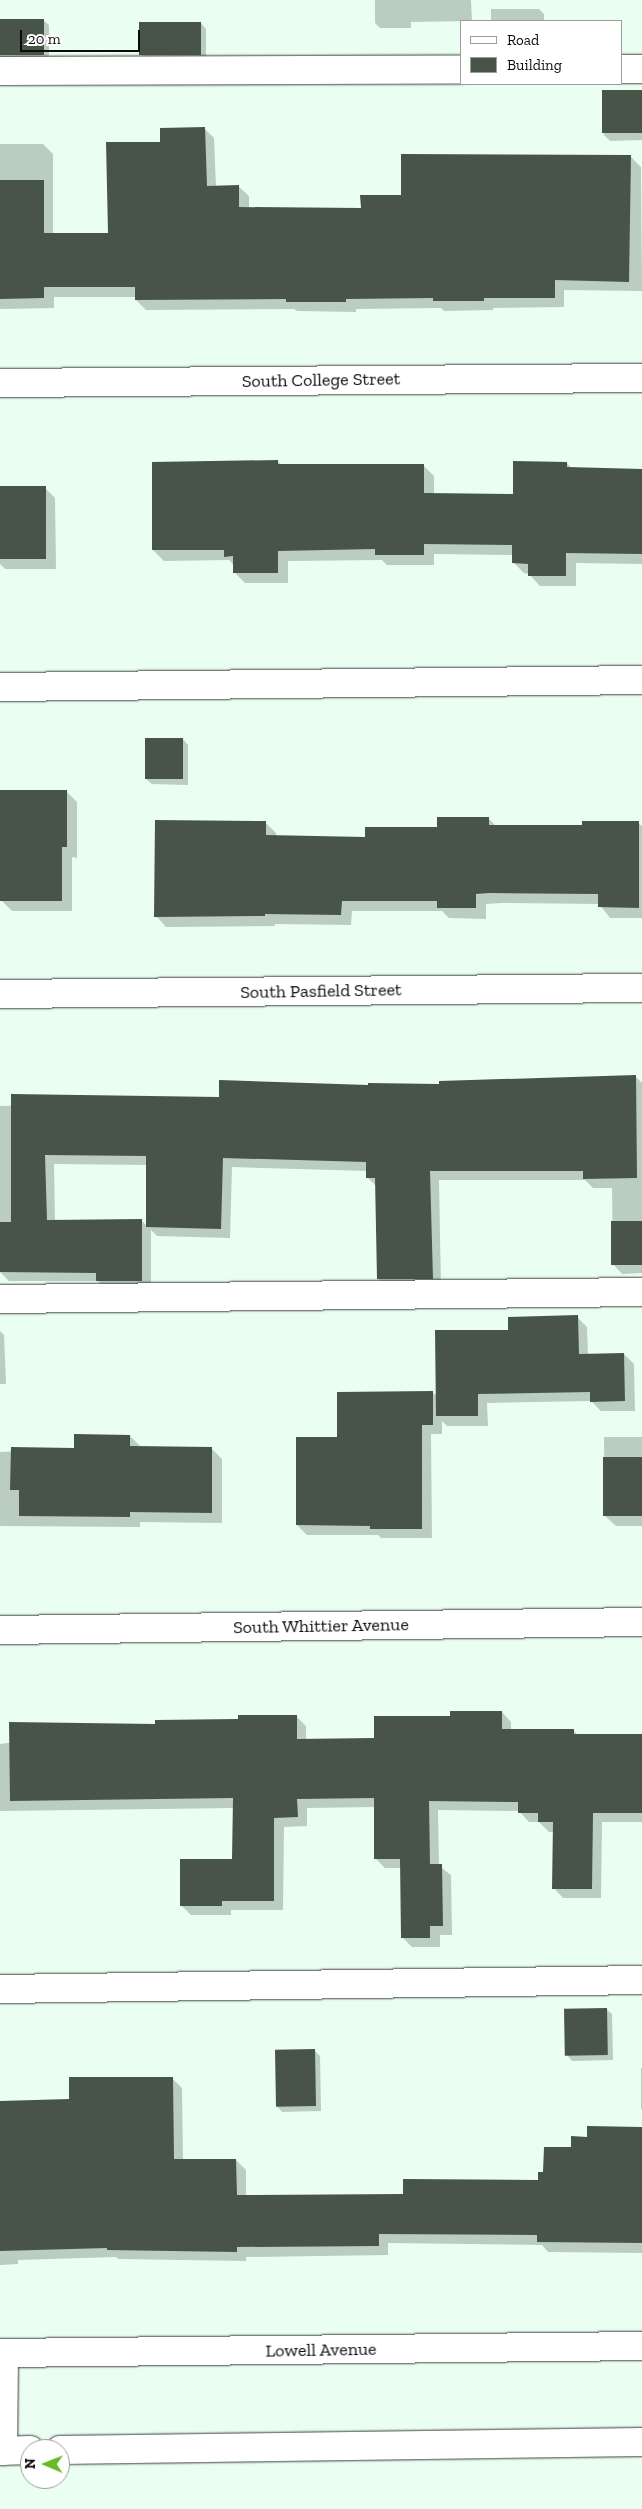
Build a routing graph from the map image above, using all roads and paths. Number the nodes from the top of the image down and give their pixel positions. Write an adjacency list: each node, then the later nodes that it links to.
1 (460, 69): 4 (street)
2 (622, 69): 3 (street)
3 (642, 69)
4 (0, 71)
5 (642, 378): 6 (street, South College Street)
6 (0, 383)
7 (642, 680): 8 (street)
8 (0, 687)
9 (642, 988): 10 (street, South Pasfield Street)
10 (0, 994)
11 (642, 1292): 12 (street)
12 (0, 1299)
13 (642, 1622): 14 (street, South Whittier Avenue)
14 (0, 1630)
15 (642, 1980): 16 (street)
16 (0, 1989)
17 (642, 2346): 18 (street, Lowell Avenue)
18 (2, 2353): 22 (street)
19 (642, 2442): 21 (street)
20 (20, 2450): 22 (street)
21 (70, 2450)
22 (2, 2451)

